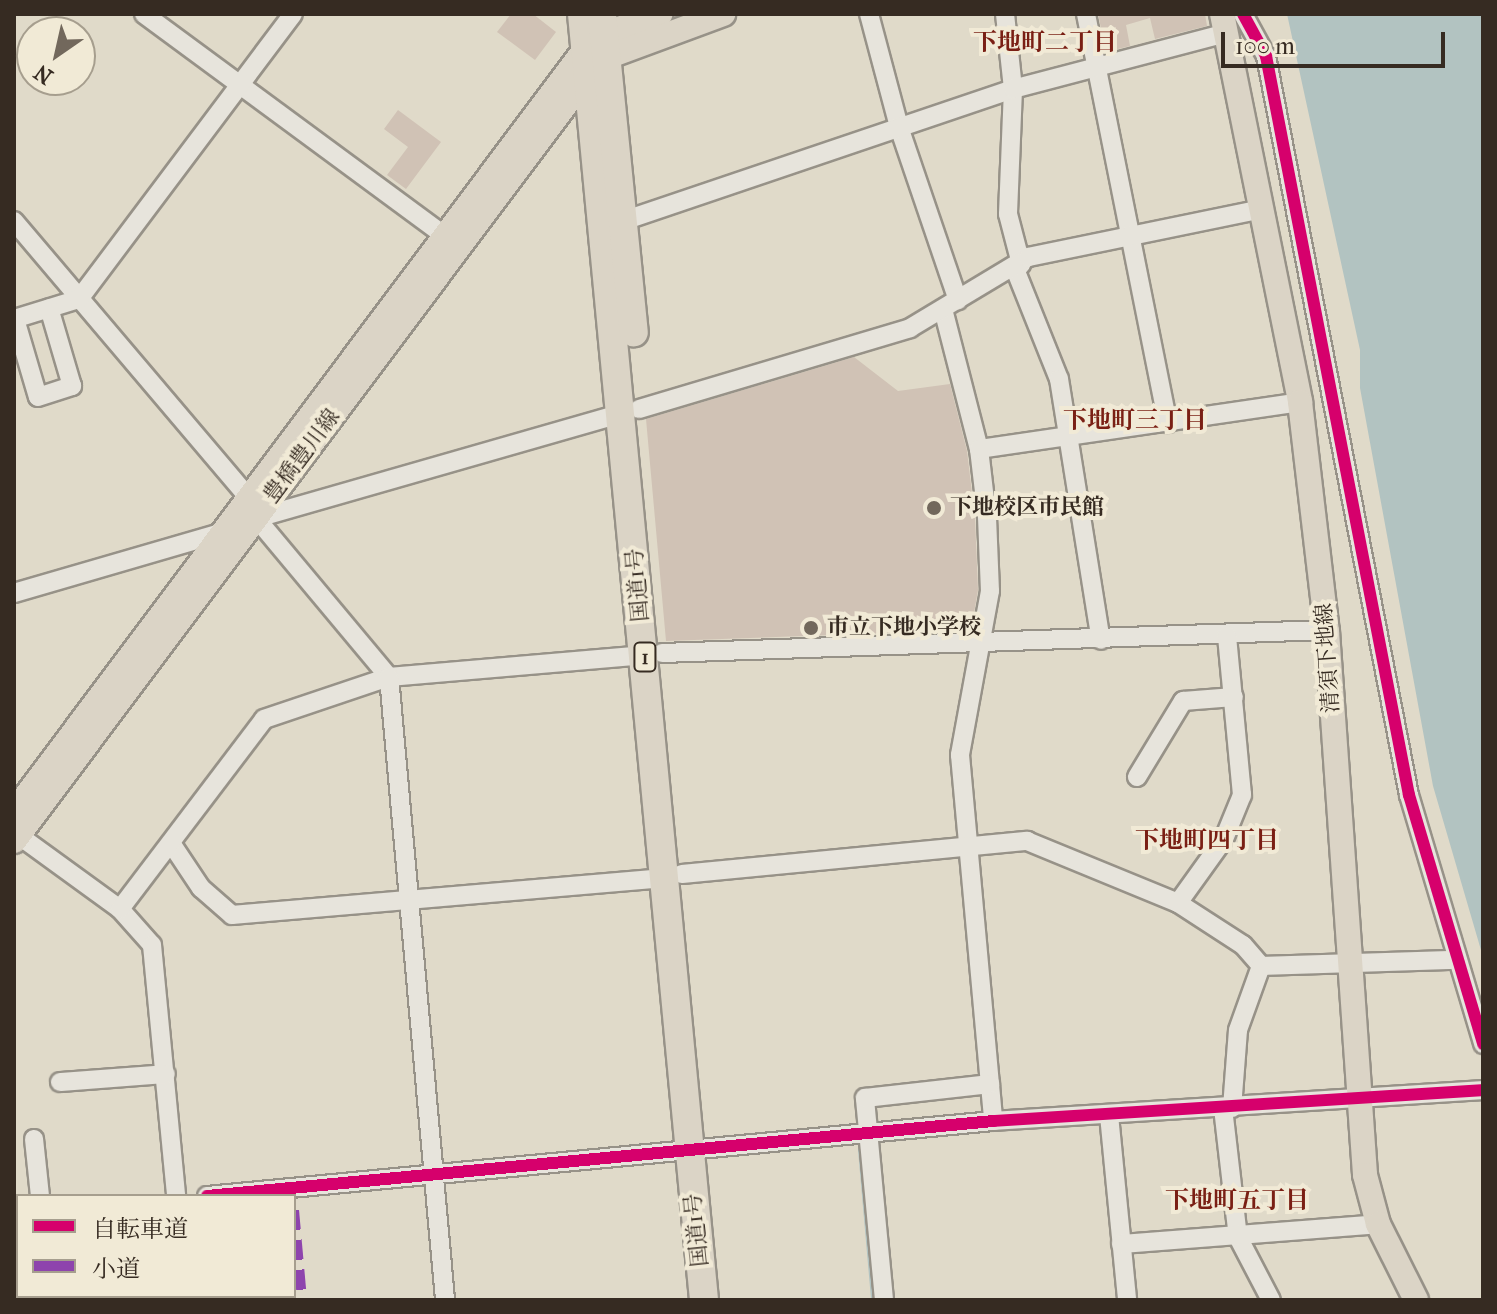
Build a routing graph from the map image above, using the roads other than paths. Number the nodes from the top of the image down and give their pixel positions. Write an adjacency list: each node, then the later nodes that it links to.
1 (144, 14): 14 (street)
2 (293, 14): 14 (street)
3 (660, 14): 11 (main road)
4 (723, 14): 11 (main road)
5 (869, 14): 16 (street)
6 (1005, 14): 15 (street)
7 (1086, 14): 13 (street)
8 (1243, 14): 12 (street)
9 (1256, 14): 12 (street)
10 (1224, 24): 13 (street); 17 (main road, 清須下地線)
11 (591, 35): 18 (highway, 国道1号 / 1); 20 (main road, 豊橋豊川線); 28 (highway, 国道1号 / 1); 32 (main road, 豊橋豊川線)
12 (1266, 56): 50 (street)
13 (1098, 66): 15 (street); 21 (street)
14 (240, 85): 20 (street); 23 (street)
15 (1013, 89): 16 (street); 22 (street)
16 (899, 127): 18 (street); 24 (street)
17 (1261, 209): 21 (street); 27 (main road, 清須下地線)
18 (626, 220): 28 (highway, 国道1号 / 1)
19 (16, 227): 23 (street)
20 (444, 235): 32 (main road, 豊橋豊川線)
21 (1134, 235): 22 (street); 29 (street)
22 (1018, 266): 24 (street); 30 (street)
23 (79, 299): 25 (street); 32 (street)
24 (951, 305): 28 (street); 31 (street)
25 (49, 308): 26 (street); 26 (street)
26 (15, 319)
27 (1300, 402): 29 (street); 35 (main road, 清須下地線)
28 (631, 411): 32 (street); 39 (highway, 国道1号 / 1)
29 (1168, 423): 30 (street)
30 (1069, 434): 31 (street); 37 (street)
31 (979, 449): 38 (street)
32 (253, 508): 33 (main road, 豊橋豊川線); 40 (street); 43 (main road, 豊橋豊川線)
33 (224, 532): 34 (street); 43 (main road, 豊橋豊川線)
34 (14, 593)
35 (1327, 630): 36 (street); 52 (main road, 清須下地線)
36 (1227, 635): 37 (street); 41 (street)
37 (1101, 640): 38 (street)
38 (981, 646): 39 (street); 45 (street)
39 (653, 654): 40 (street); 46 (highway, 国道1号 / 1)
40 (389, 677): 44 (street); 47 (street)
41 (1234, 697): 42 (street); 48 (street)
42 (1137, 777)
43 (15, 830): 49 (street)
44 (171, 843): 47 (street); 49 (street)
45 (970, 848): 46 (street); 48 (street); 56 (street)
46 (673, 876): 47 (street); 64 (highway, 国道1号 / 1)
47 (409, 899): 65 (street)
48 (1178, 903): 51 (street)
49 (120, 909): 54 (street)
50 (1456, 960): 52 (street); 53 (street)
51 (1261, 966): 52 (street); 59 (street)
52 (1347, 966): 58 (main road, 清須下地線)
53 (1483, 1044)
54 (166, 1074): 55 (street); 67 (street)
55 (60, 1082)
56 (990, 1084): 61 (street); 62 (street)
57 (1483, 1090): 58 (street)
58 (1358, 1098): 59 (street); 69 (main road, 清須下地線)
59 (1228, 1108): 60 (street); 70 (street)
60 (1109, 1115): 61 (street); 71 (street)
61 (993, 1121): 62 (street)
62 (869, 1136): 64 (street); 75 (street)
63 (34, 1139): 66 (street)
64 (698, 1147): 65 (street); 73 (highway, 国道1号 / 1); 74 (highway, 国道1号 / 1)
65 (434, 1173): 68 (street); 72 (street)
66 (40, 1194)
67 (176, 1194)
68 (227, 1194)
69 (1378, 1224): 70 (street); 78 (main road, 清須下地線)
70 (1238, 1237): 71 (street); 77 (street)
71 (1121, 1244): 76 (street)
72 (445, 1300)
73 (704, 1300)
74 (721, 1300)
75 (884, 1300)
76 (1127, 1300)
77 (1271, 1300)
78 (1416, 1300)

